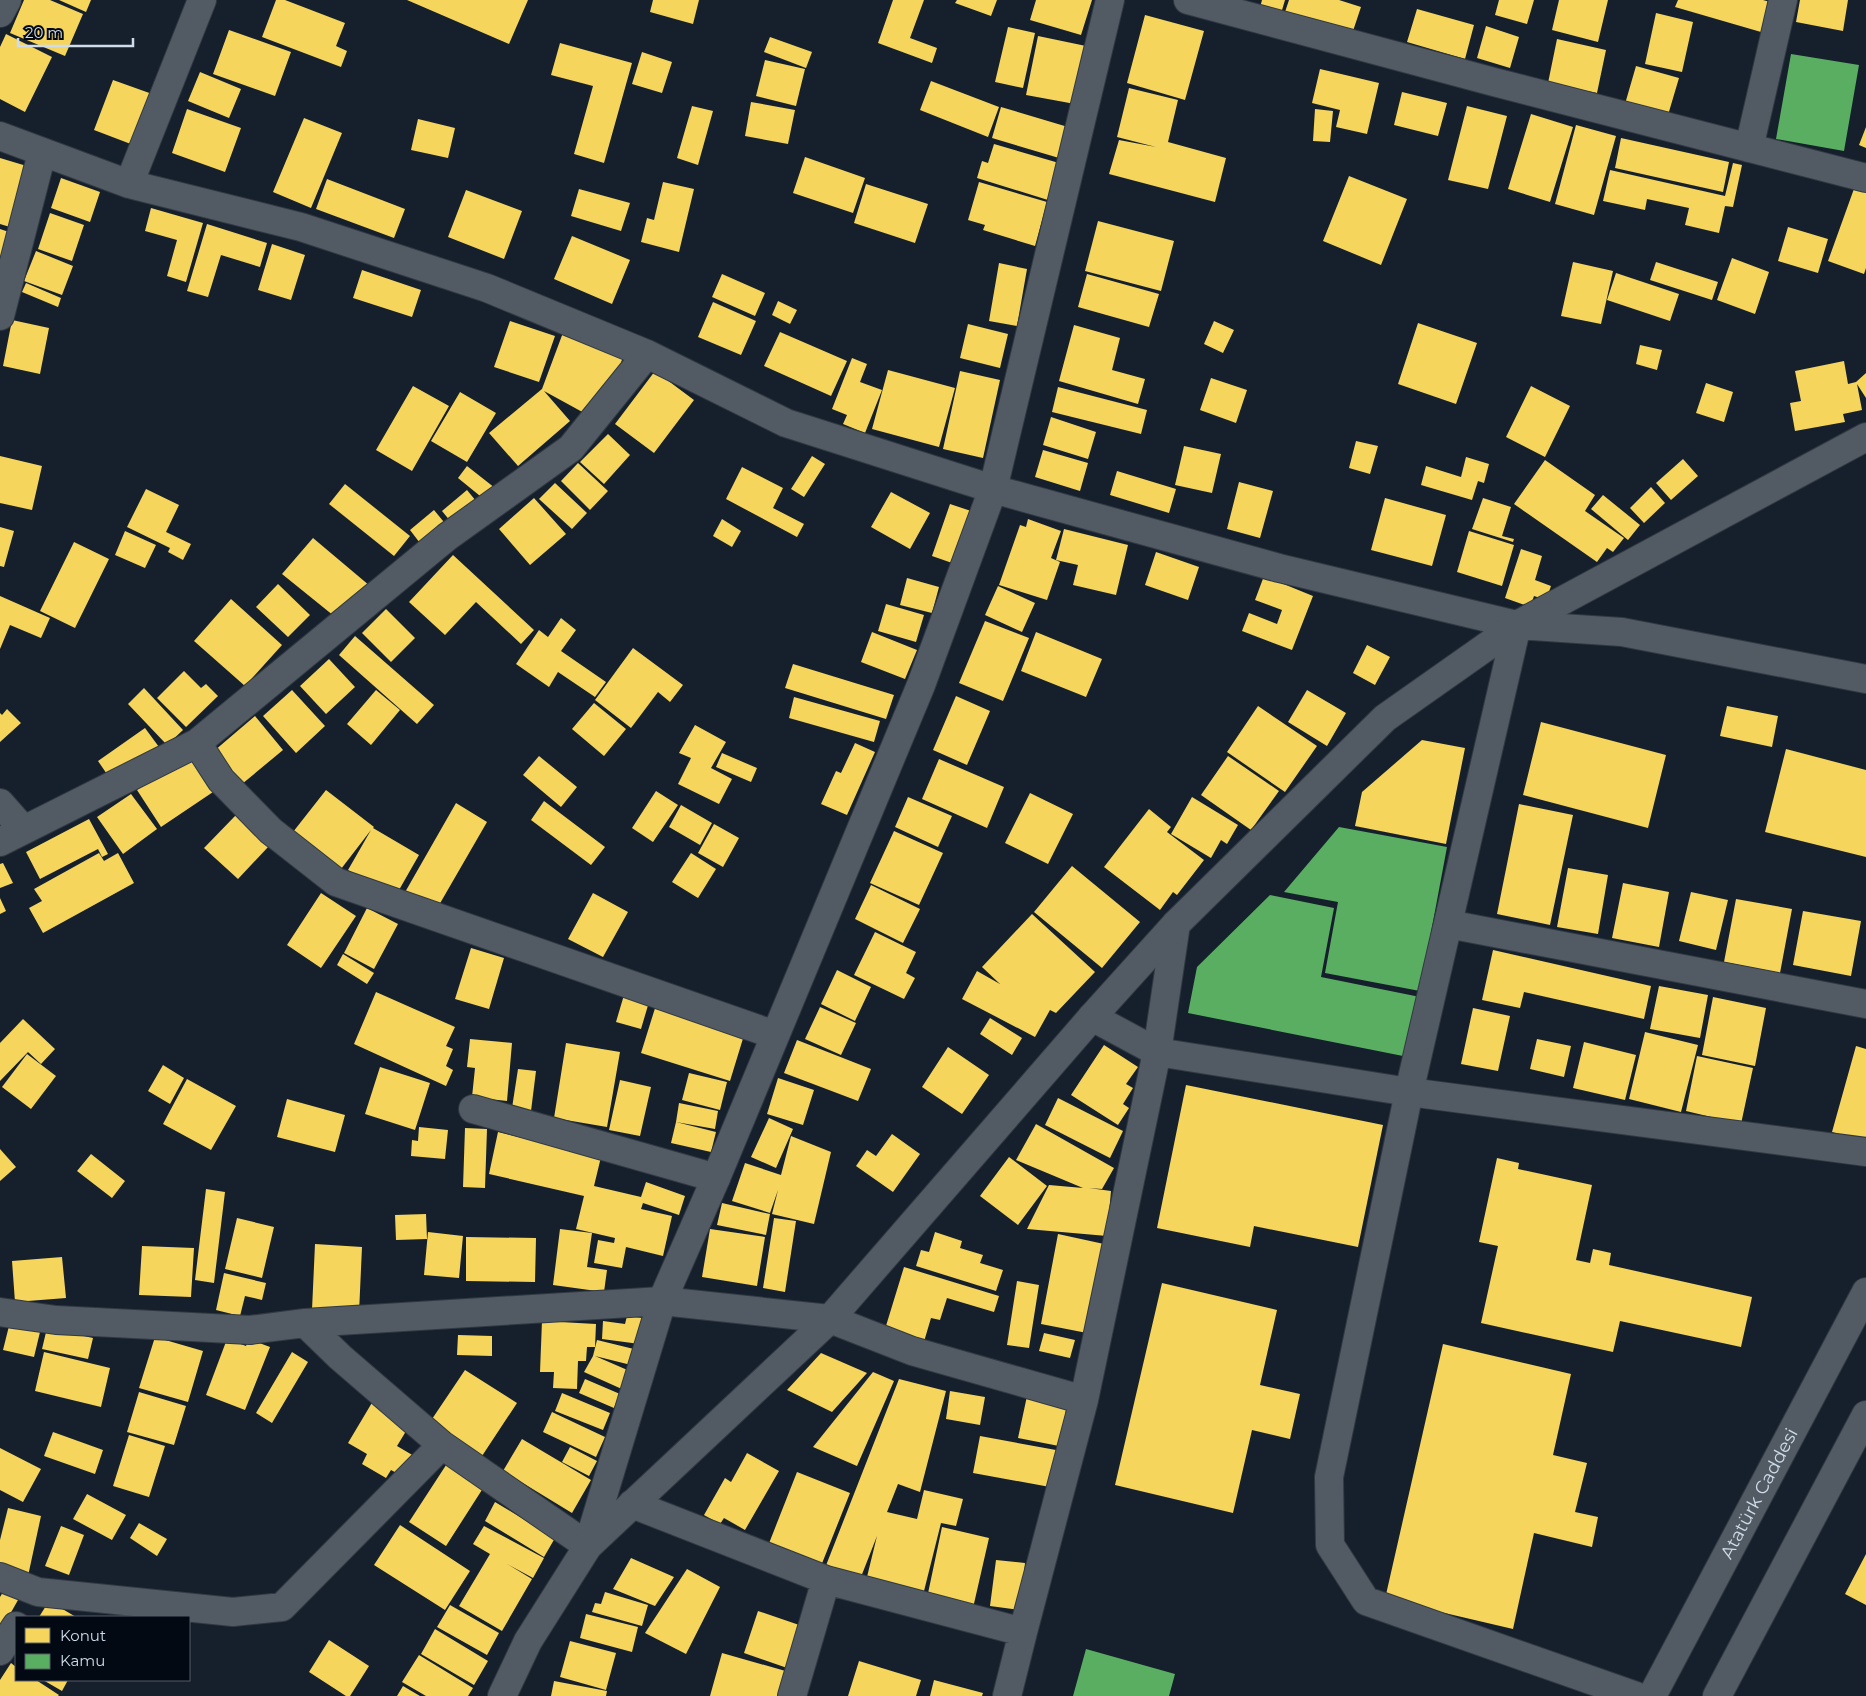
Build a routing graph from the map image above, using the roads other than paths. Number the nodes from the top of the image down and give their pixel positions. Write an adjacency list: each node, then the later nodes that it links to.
1 (7, 0): 6 (street)
2 (202, 0): 11 (street)
3 (1110, 0): 15 (street)
4 (1188, 0): 8 (street)
5 (1784, 0): 8 (street)
6 (0, 13)
7 (0, 136): 9 (street)
8 (1749, 148): 10 (street)
9 (42, 153): 11 (street); 12 (street)
10 (1866, 178)
11 (129, 184): 13 (street)
12 (0, 316)
13 (647, 354): 15 (street); 18 (street)
14 (1866, 437): 16 (street)
15 (992, 489): 16 (street); 25 (street)
16 (1517, 625): 17 (street); 21 (street); 22 (street)
17 (1866, 679)
18 (197, 743): 20 (street); 25 (street)
19 (0, 803): 20 (street)
20 (11, 836)
21 (1176, 924): 24 (street); 26 (street)
22 (1448, 924): 23 (street); 27 (street)
23 (1866, 1004)
24 (1092, 1017): 26 (street); 34 (street)
25 (775, 1035): 30 (street)
26 (1157, 1052): 27 (street); 36 (street)
27 (1409, 1092): 29 (street); 51 (street)
28 (473, 1108): 30 (street)
29 (1866, 1152)
30 (716, 1178): 32 (street)
31 (1866, 1292): 52 (street, Atatürk Caddesi)
32 (662, 1301): 34 (street); 35 (street); 40 (street)
33 (0, 1312): 35 (street)
34 (830, 1319): 36 (street); 39 (street)
35 (305, 1323): 38 (street)
36 (1084, 1400): 46 (street)
37 (1866, 1415): 53 (street)
38 (442, 1445): 40 (street); 43 (street)
39 (632, 1504): 40 (street); 42 (street)
40 (588, 1546): 48 (street)
41 (0, 1577): 43 (street)
42 (826, 1580): 46 (street); 49 (street)
43 (38, 1592): 44 (street)
44 (23, 1616)
45 (15, 1628): 47 (street)
46 (1023, 1632): 50 (street)
47 (0, 1651)
48 (502, 1696)
49 (792, 1696)
50 (1008, 1696)
51 (1636, 1696)
52 (1652, 1696)
53 (1717, 1696)

